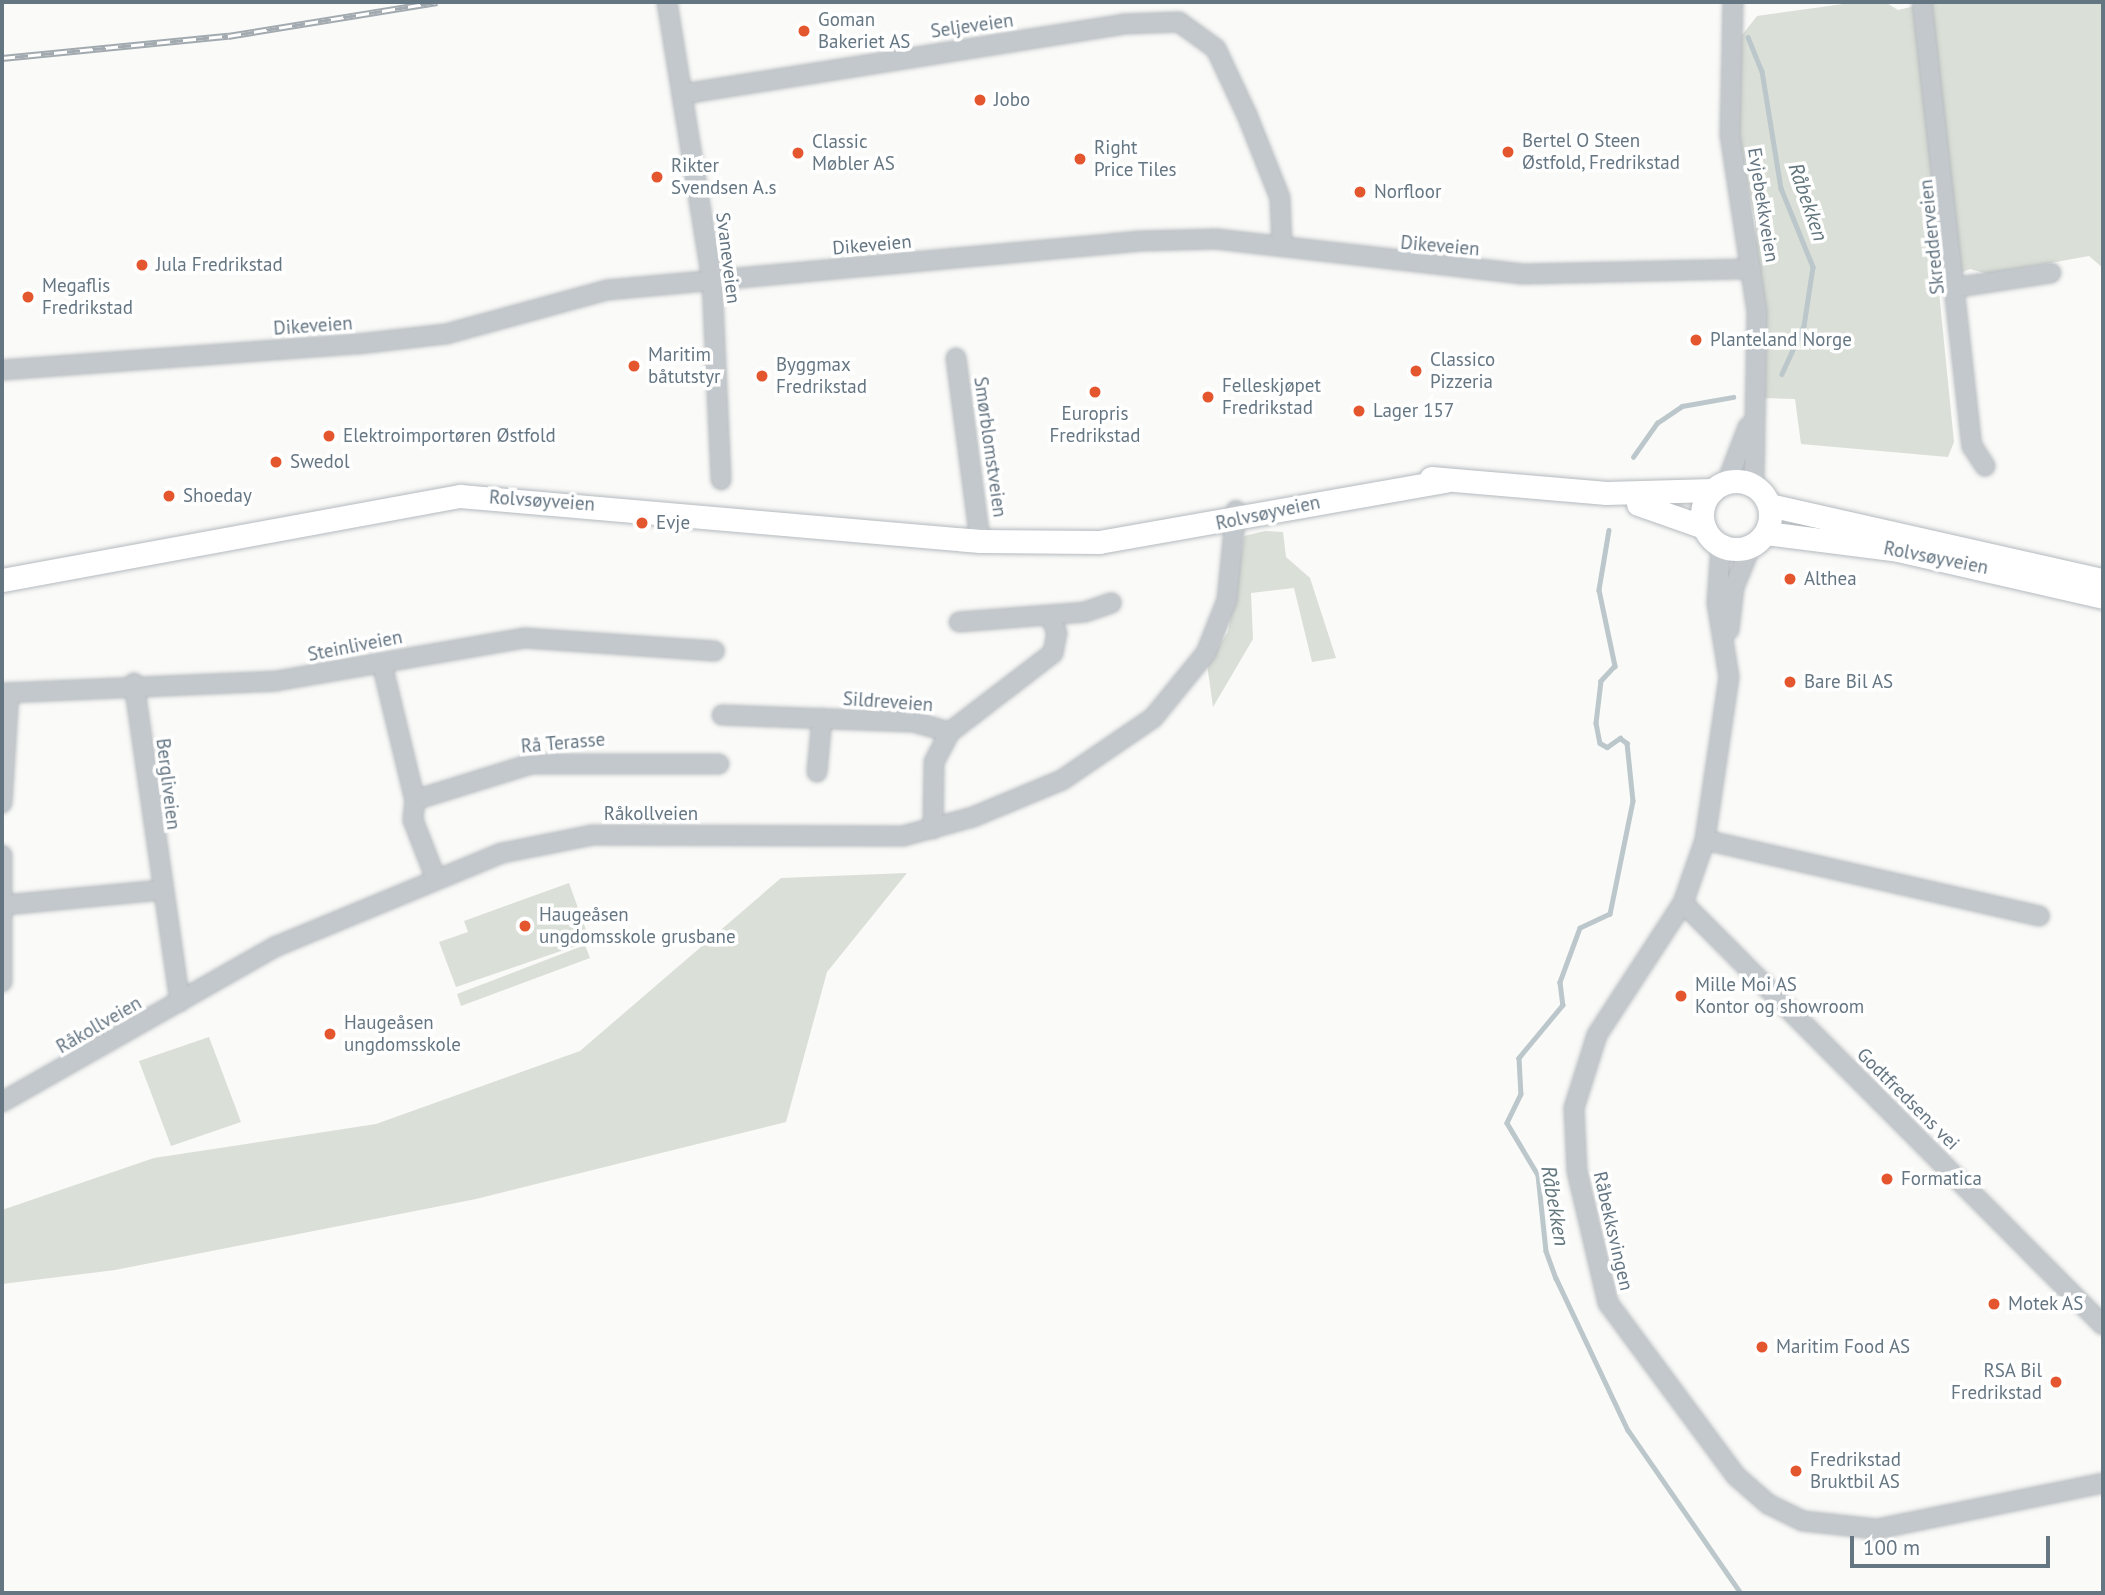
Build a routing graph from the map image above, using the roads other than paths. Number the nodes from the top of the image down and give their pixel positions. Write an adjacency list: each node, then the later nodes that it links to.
1 (667, 2): 4 (street, Svaneveien)
2 (1733, 2): 6 (street, Evjebekkveien)
3 (1922, 2): 9 (street, Skredderveien)
4 (683, 94): 5 (street, Seljeveien); 8 (street, Svaneveien)
5 (1282, 245): 6 (street, Dikeveien); 8 (street, Dikeveien)
6 (1751, 269): 12 (street, Evjebekkveien)
7 (2051, 272): 9 (street)
8 (712, 280): 11 (street, Dikeveien); 14 (street, Svaneveien)
9 (1959, 287): 13 (street, Skredderveien)
10 (956, 358): 22 (street, Smørblomstveien)
11 (2, 370)
12 (1754, 415): 15 (street, Evjebekkveien); 16 (street, Evjebekkveien)
13 (1985, 466)
14 (721, 480)
15 (1720, 486): 16 (main road); 17 (main road, Rolvsøyveien); 20 (main road)
16 (1754, 486): 18 (main road)
17 (1606, 494): 19 (main road, Rolvsøyveien); 20 (main road, Rolvsøyveien)
18 (1769, 505): 21 (main road); 25 (main road, Rolvsøyveien)
19 (1228, 517): 22 (main road, Rolvsøyveien); 42 (street, Råkollveien)
20 (1704, 527): 23 (main road)
21 (1758, 540): 23 (main road); 26 (main road, Rolvsøyveien); 30 (street, Råbekksvingen)
22 (980, 541): 24 (main road, Rolvsøyveien)
23 (1721, 546): 30 (street, Råbekksvingen)
24 (2, 580)
25 (2103, 580)
26 (2103, 597)
27 (1111, 603): 28 (street)
28 (1050, 616): 29 (street); 37 (street)
29 (959, 622)
30 (1726, 643): 43 (street, Råbekksvingen)
31 (715, 651): 32 (street, Steinliveien)
32 (382, 664): 33 (street, Steinliveien); 40 (street)
33 (134, 683): 34 (street, Steinliveien); 46 (street, Bergliveien)
34 (6, 693): 41 (street)
35 (722, 715): 36 (street, Sildreveien)
36 (822, 718): 37 (street, Sildreveien); 39 (street, Sildreveien)
37 (950, 732): 42 (street)
38 (719, 764): 40 (street, Rå Terasse)
39 (817, 772)
40 (415, 800): 45 (street)
41 (2, 803)
42 (933, 830): 45 (street, Råkollveien)
43 (1705, 840): 47 (street, Råbekksvingen); 49 (street)
44 (2, 855): 48 (street)
45 (436, 879): 51 (street, Råkollveien)
46 (161, 890): 48 (street); 51 (street, Bergliveien)
47 (1683, 903): 53 (street, Godtfredsens vei); 54 (street, Råbekksvingen)
48 (5, 905): 50 (street)
49 (2039, 916)
50 (2, 982)
51 (180, 1002): 52 (street, Råkollveien)
52 (2, 1102)
53 (2103, 1325)
54 (2103, 1483)

